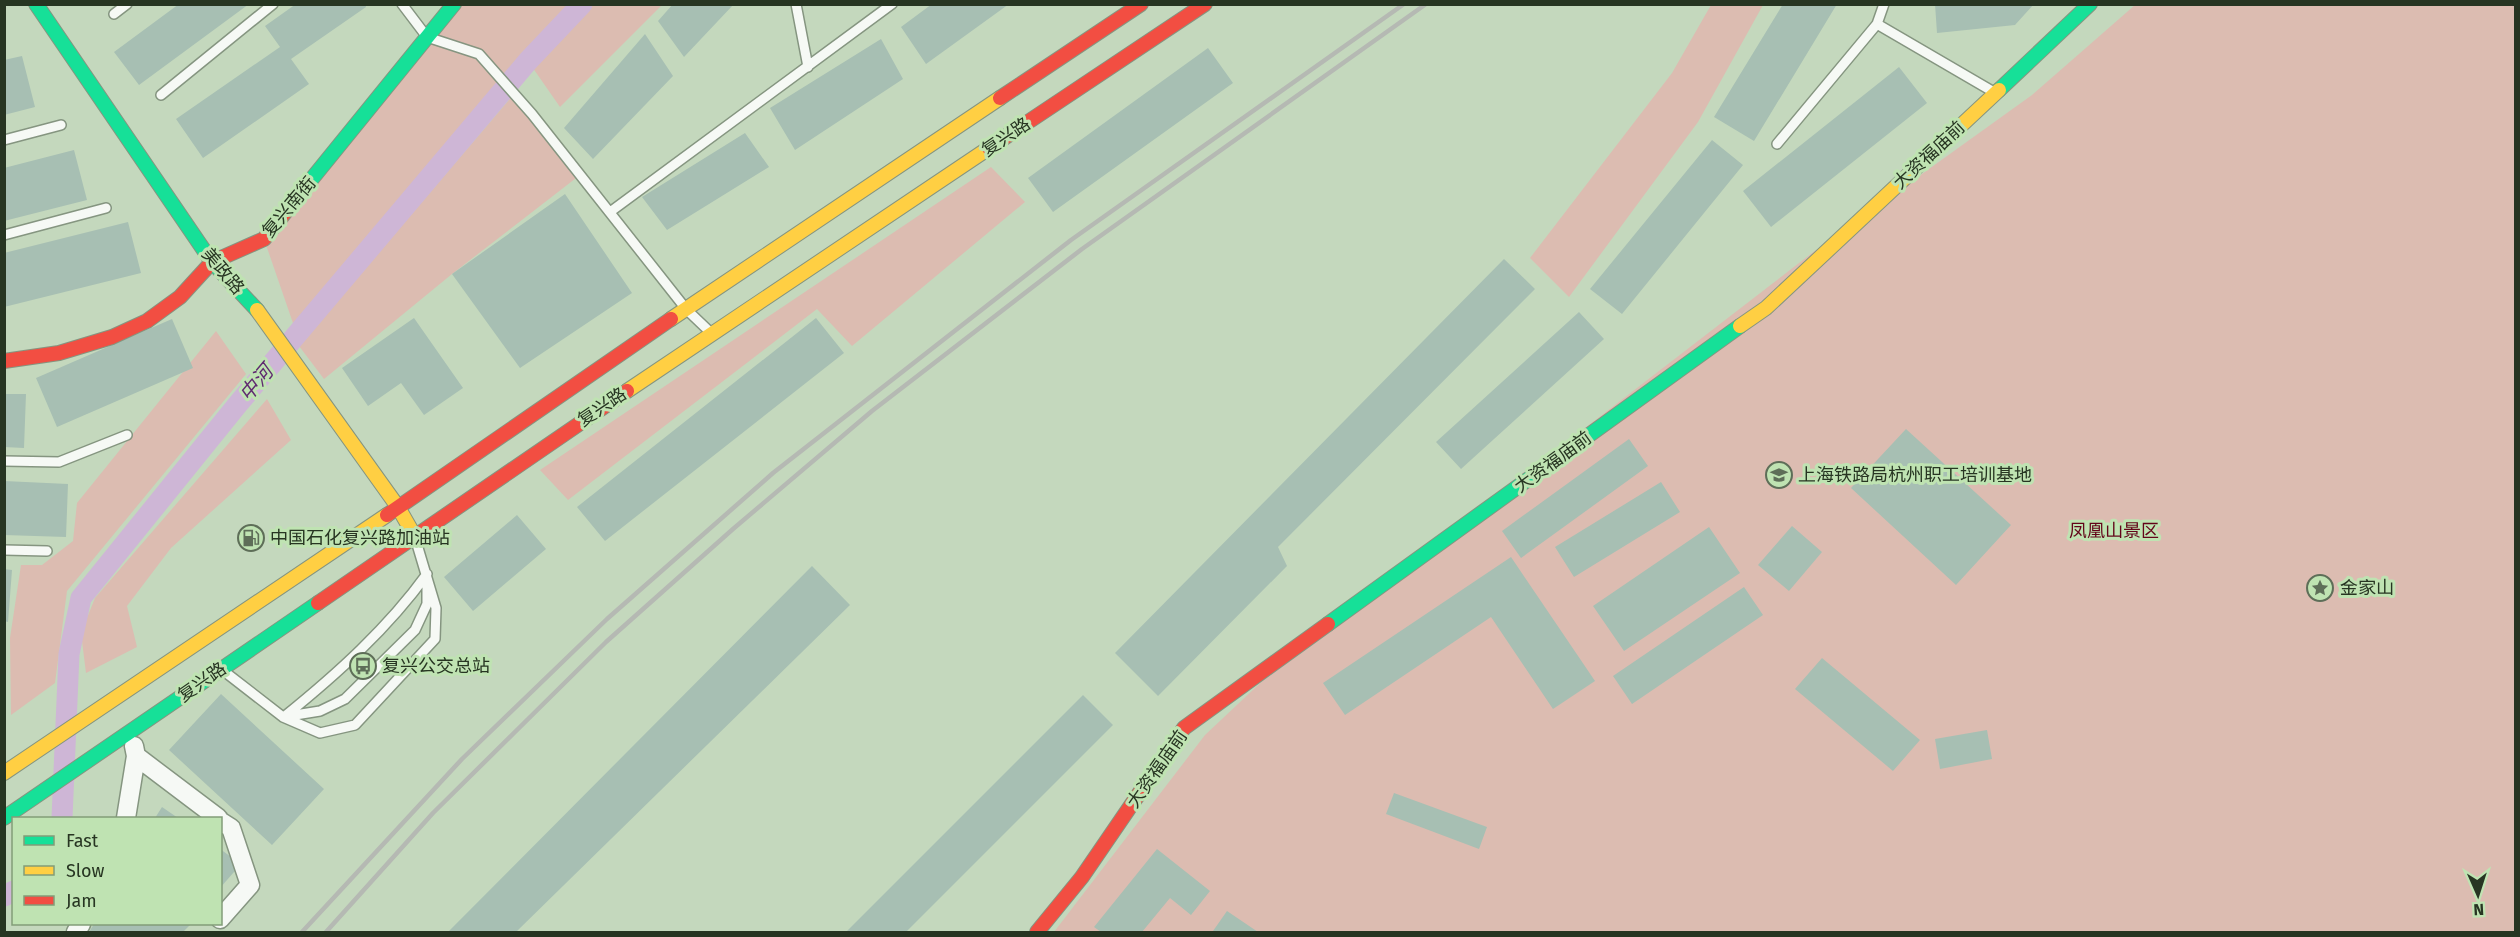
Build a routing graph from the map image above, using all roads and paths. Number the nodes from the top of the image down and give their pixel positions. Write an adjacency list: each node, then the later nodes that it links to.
1 (36, 4): 24 (main road, 美政路)
2 (127, 4): 12 (lane)
3 (273, 4): 17 (lane)
4 (402, 4): 14 (lane)
5 (454, 4): 14 (main road, 复兴南街)
6 (796, 4): 15 (lane)
7 (892, 4): 15 (lane)
8 (1205, 4): 26 (main road, 复兴路)
9 (1884, 4): 13 (lane)
10 (2090, 4): 16 (main road, 大资福庙前)
11 (1134, 10): 25 (main road, 复兴路)
12 (114, 14)
13 (1877, 24): 16 (lane); 20 (lane)
14 (428, 38): 22 (lane); 24 (main road, 复兴南街)
15 (808, 67): 22 (lane)
16 (1995, 93): 45 (main road, 大资福庙前)
17 (161, 95)
18 (61, 125): 19 (lane)
19 (4, 140)
20 (1777, 144)
21 (106, 208): 23 (lane)
22 (610, 212): 25 (lane)
23 (4, 235)
24 (212, 262): 27 (main road, 复兴南街); 30 (main road, 美政路)
25 (686, 309): 26 (lane); 30 (main road, 复兴路)
26 (711, 334): 31 (main road, 复兴路)
27 (4, 361)
28 (127, 435): 29 (lane)
29 (4, 461)
30 (398, 507): 31 (main road, 美政路); 39 (main road, 复兴路)
31 (414, 535): 34 (lane); 35 (main road, 复兴路)
32 (4, 550): 33 (lane)
33 (47, 551)
34 (427, 574): 36 (lane); 36 (lane); 36 (lane)
35 (221, 669): 36 (lane); 37 (main road, 复兴路)
36 (283, 717)
37 (131, 731): 38 (street); 42 (main road, 复兴路)
38 (136, 756): 40 (street); 41 (street)
39 (4, 773)
40 (126, 817)
41 (215, 817)
42 (4, 818)
43 (222, 822): 44 (street)
44 (222, 917)
45 (1038, 933)

